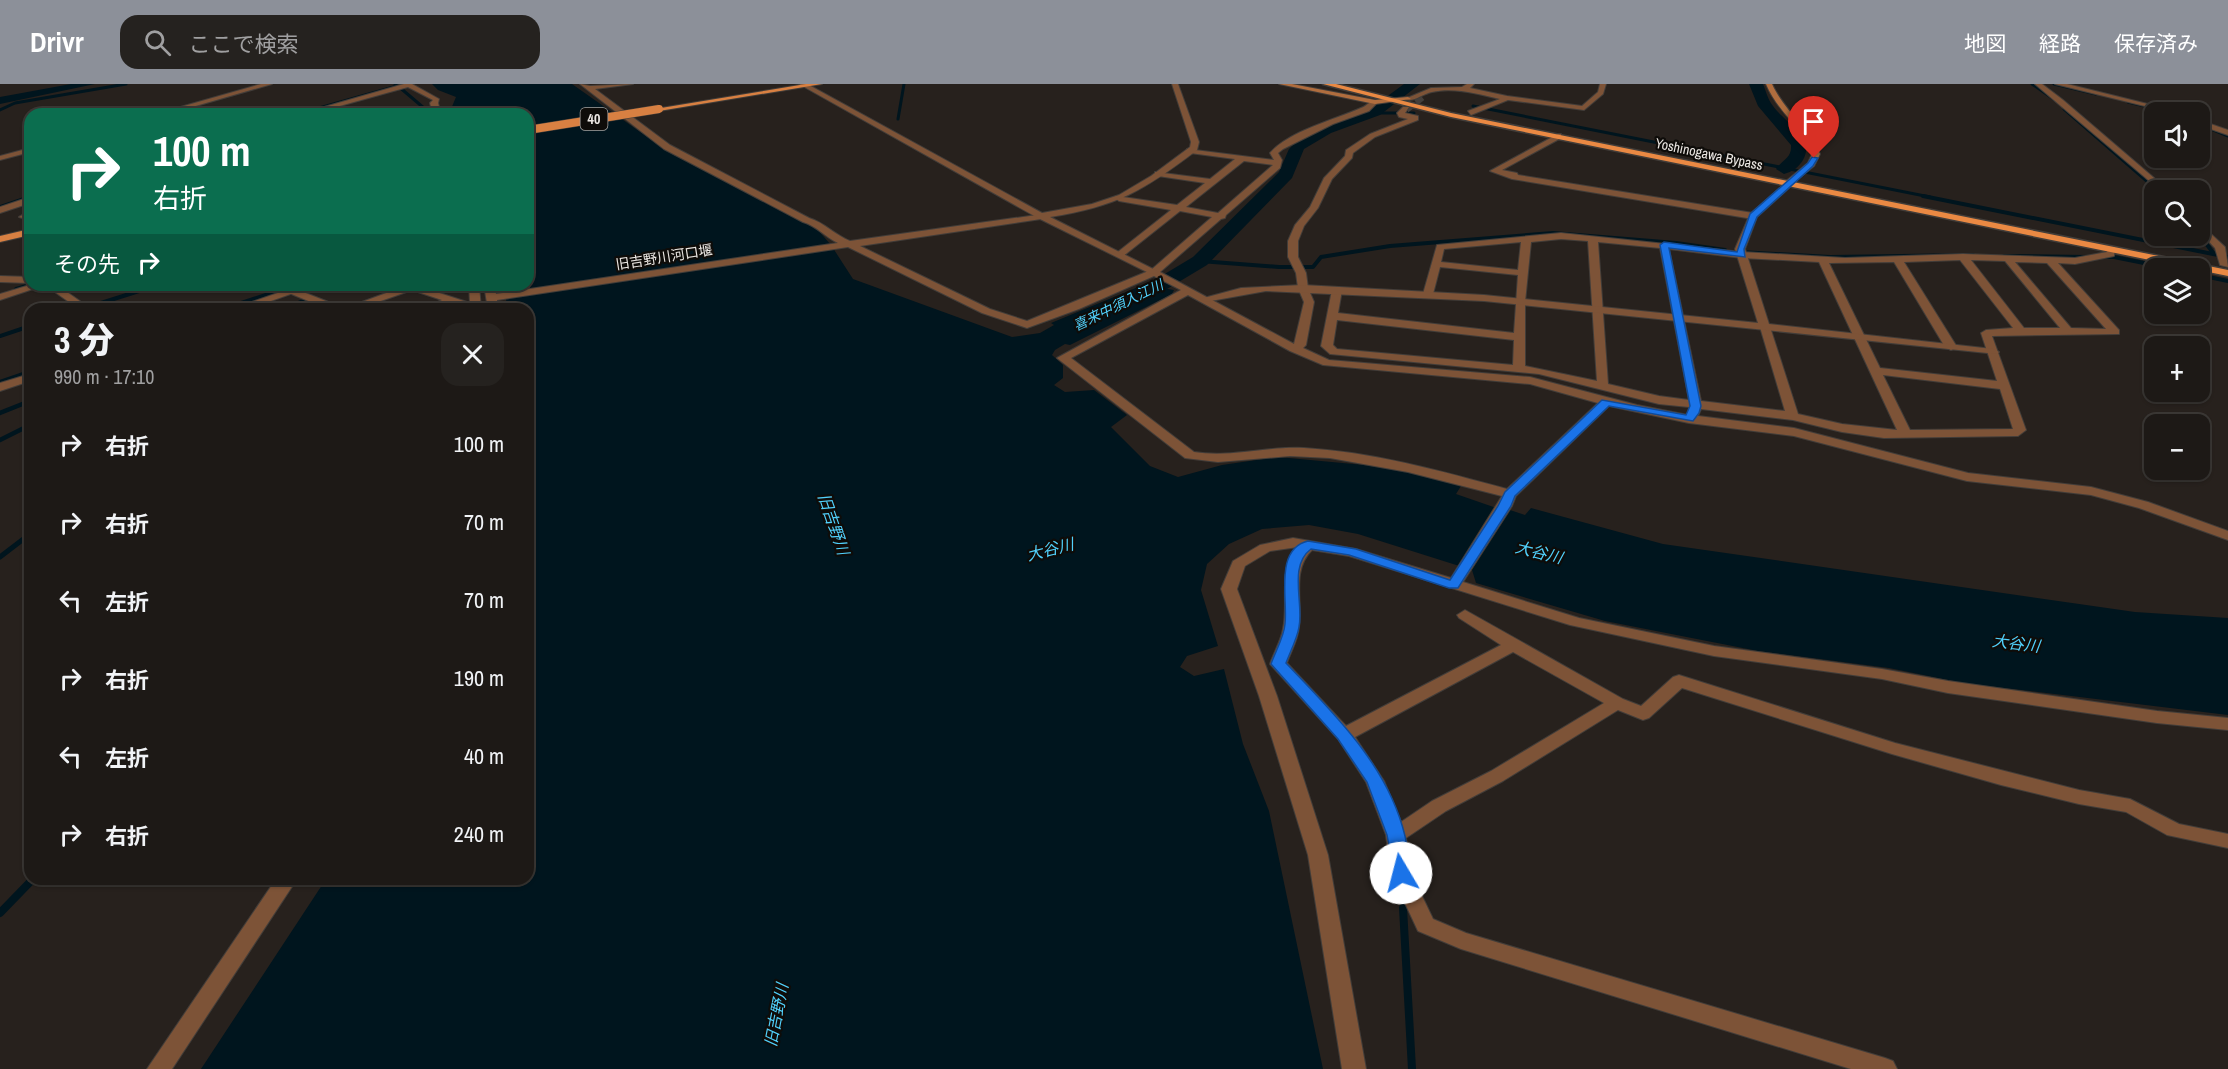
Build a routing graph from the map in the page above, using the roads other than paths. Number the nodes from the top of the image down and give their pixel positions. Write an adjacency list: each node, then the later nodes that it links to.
1 (269, 84): 24 (street)
2 (407, 84): 25 (street); 26 (street)
3 (630, 84): 15 (street)
4 (819, 84): 13 (main road, 40)
5 (1175, 84): 32 (street)
6 (1282, 84): 14 (main road)
7 (1327, 84): 16 (highway, Yoshinogawa Bypass)
8 (1471, 84): 17 (street)
9 (1603, 84): 20 (street)
10 (1769, 84): 38 (main road)
11 (2038, 84): 39 (street)
12 (2058, 84): 22 (street)
13 (804, 85): 29 (main road, 40, bridge); 45 (street)
14 (1296, 85): 21 (main road)
15 (586, 86): 53 (street)
16 (1351, 87): 23 (highway, Yoshinogawa Bypass); 23 (highway, Yoshinogawa Bypass)
17 (1464, 88): 18 (street); 20 (street)
18 (1446, 89): 19 (street); 23 (street)
19 (1423, 96)
20 (1507, 98): 27 (street)
21 (1378, 102): 23 (main road); 36 (street)
22 (2144, 104)
23 (1400, 107): 27 (highway, Yoshinogawa Bypass); 31 (highway, Yoshinogawa Bypass); 69 (street)
24 (182, 108)
25 (323, 108)
26 (435, 108)
27 (1477, 110): 38 (highway, Yoshinogawa Bypass)
28 (2210, 127): 30 (street)
29 (534, 129)
30 (2228, 134)
31 (1558, 136): 38 (highway, Yoshinogawa Bypass); 47 (street)
32 (1194, 146): 35 (street); 37 (street)
33 (24, 152): 34 (street)
34 (0, 158)
35 (1242, 158): 36 (street); 40 (street)
36 (1278, 163): 46 (street)
37 (1158, 174): 40 (street); 41 (street)
38 (1796, 177): 47 (street); 55 (highway, Yoshinogawa Bypass); 63 (highway, Yoshinogawa Bypass)
39 (2152, 180)
40 (1212, 182): 43 (street)
41 (1119, 198): 43 (street); 45 (street, 旧吉野川河口堰)
42 (24, 202): 44 (street)
43 (1179, 209): 46 (street); 57 (street)
44 (0, 210)
45 (1041, 216): 53 (street, 旧吉野川河口堰); 57 (street)
46 (1222, 216): 66 (street)
47 (1753, 216): 56 (street)
48 (24, 233): 50 (main road)
49 (2210, 237): 63 (street)
50 (0, 239)
51 (1523, 239): 52 (street); 64 (street); 65 (street)
52 (1593, 239): 54 (street); 93 (street)
53 (841, 244): 66 (street); 79 (street, 旧吉野川河口堰)
54 (1664, 245): 56 (street); 95 (street)
55 (2111, 252): 62 (street); 63 (highway, Yoshinogawa Bypass)
56 (1741, 253): 60 (street); 96 (street)
57 (1119, 255): 66 (street)
58 (1964, 257): 59 (street); 61 (street); 97 (street)
59 (2008, 259): 62 (street); 98 (street)
60 (1823, 260): 61 (street); 100 (street)
61 (1898, 260): 101 (street)
62 (2050, 260): 98 (street)
63 (2225, 263)
64 (1435, 264): 65 (street); 80 (street)
65 (1523, 273): 85 (street)
66 (1156, 274): 70 (street)
67 (0, 279): 68 (street)
68 (24, 280)
69 (1303, 288): 72 (street); 83 (street); 102 (street)
70 (1186, 289): 83 (street); 115 (street)
71 (24, 290): 81 (street)
72 (1337, 290): 80 (street); 94 (street)
73 (59, 291): 86 (street)
74 (293, 291): 87 (street); 88 (street)
75 (400, 291): 89 (street)
76 (428, 291): 84 (street)
77 (492, 291): 82 (street)
78 (533, 291): 82 (street, 旧吉野川河口堰)
79 (534, 291)
80 (1428, 294): 85 (street)
81 (0, 297)
82 (494, 297): 92 (street)
83 (1205, 299): 102 (street)
84 (452, 300): 90 (street); 91 (street)
85 (1520, 302): 93 (street); 99 (street)
86 (77, 303)
87 (256, 303)
88 (322, 303)
89 (365, 303)
90 (444, 303)
91 (461, 303)
92 (494, 303)
93 (1599, 309): 95 (street); 107 (street)
94 (1334, 316): 99 (street); 104 (street)
95 (1678, 317): 96 (street); 111 (street)
96 (1765, 327): 100 (street); 112 (street)
97 (2021, 331): 98 (street); 103 (street)
98 (2068, 331)
99 (1519, 337): 104 (street)
100 (1860, 338): 101 (street); 105 (street)
101 (1951, 347): 103 (street)
102 (1294, 348): 110 (street)
103 (1993, 352): 108 (street)
104 (1519, 369): 107 (street)
105 (1876, 371): 108 (street); 114 (street)
106 (24, 379): 109 (street)
107 (1601, 386): 111 (street)
108 (2006, 386): 114 (street)
109 (0, 387)
110 (1606, 402): 113 (street); 115 (street)
111 (1696, 406): 112 (street); 113 (street)
112 (1793, 416): 114 (street)
113 (1689, 418): 116 (street)
114 (1905, 433)
115 (1507, 500): 118 (street)
116 (2228, 536)
117 (1308, 545): 118 (street); 123 (street); 128 (street)
118 (1457, 580): 122 (street)
119 (1465, 615): 120 (street)
120 (1513, 645): 121 (street); 123 (street)
121 (1617, 703): 124 (street); 125 (street)
122 (2228, 724)
123 (1344, 735): 124 (street)
124 (1396, 835): 129 (street)
125 (2228, 841)
126 (283, 885): 127 (street)
127 (159, 1069)
128 (1354, 1069)
129 (1885, 1069)

